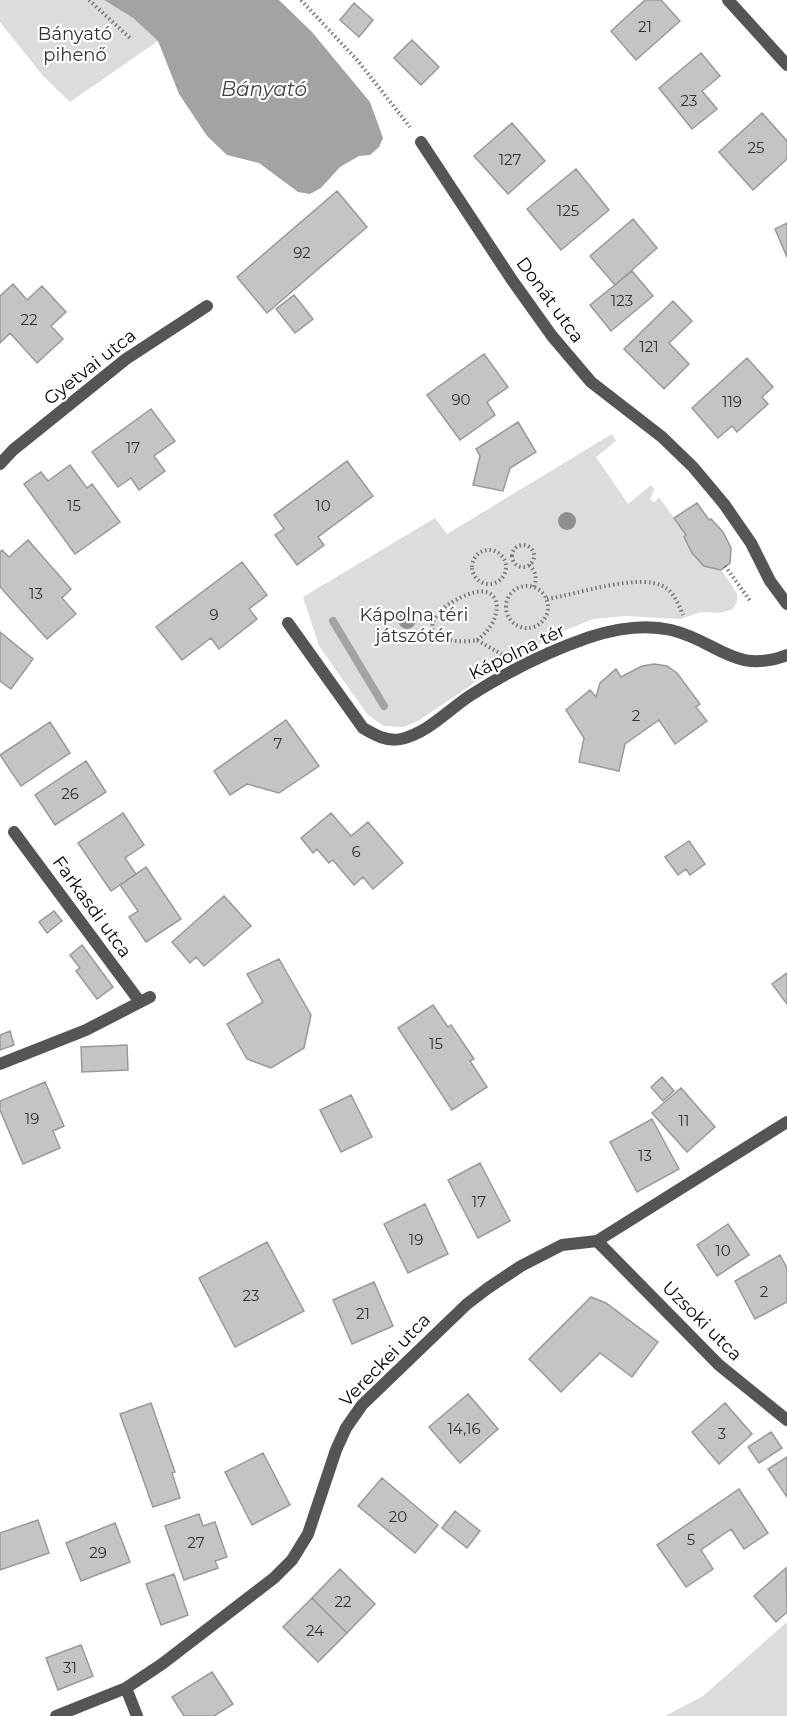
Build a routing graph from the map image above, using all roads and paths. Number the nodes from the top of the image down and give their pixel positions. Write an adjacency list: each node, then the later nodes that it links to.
1 (89, 0): 4 (path)
2 (301, 0): 6 (path)
3 (728, 0): 5 (street)
4 (131, 39)
5 (787, 65)
6 (421, 142): 18 (street, Donát utca)
7 (207, 306): 8 (street, Gyetvai utca)
8 (0, 464)
9 (513, 559): 10 (path); 11 (path); 11 (path)
10 (505, 561): 13 (path); 13 (path)
11 (529, 565): 14 (path)
12 (725, 566): 17 (path)
13 (482, 582): 15 (path)
14 (534, 587): 16 (path); 20 (path)
15 (480, 590): 19 (path); 23 (path)
16 (547, 599): 20 (path); 22 (path)
17 (751, 602)
18 (787, 604)
19 (498, 607): 20 (path); 23 (path)
20 (507, 607)
21 (288, 622): 25 (street, Kápolna tér)
22 (693, 638): 24 (street, Kápolna tér); 25 (street, Kápolna tér)
23 (477, 640): 25 (path)
24 (787, 655)
25 (526, 664)
26 (14, 832): 27 (street, Farkasdi utca)
27 (0, 1064)
28 (787, 1122): 29 (street, Vereckei utca)
29 (597, 1240): 30 (street, Uzsoki utca); 31 (street, Vereckei utca)
30 (787, 1420)
31 (126, 1688): 32 (street, Vereckei utca); 33 (street)
32 (56, 1716)
33 (137, 1716)

